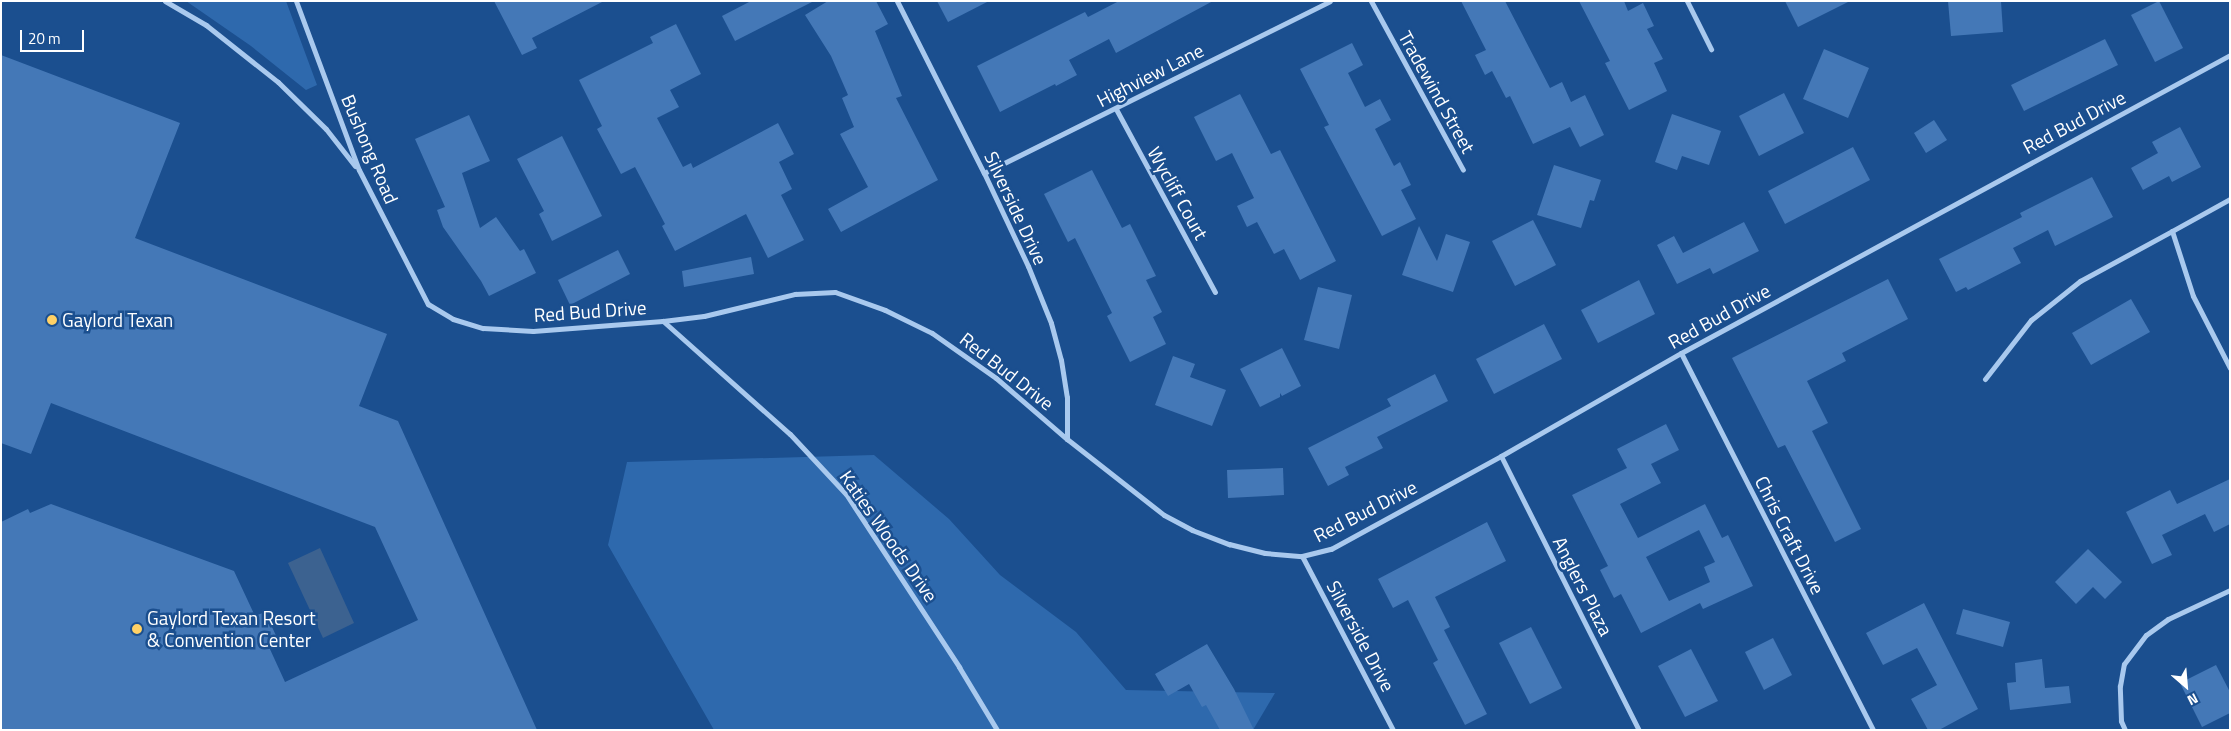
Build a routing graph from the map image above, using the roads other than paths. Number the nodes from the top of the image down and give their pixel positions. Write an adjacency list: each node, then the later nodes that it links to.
1 (165, 1): 10 (street)
2 (296, 1): 10 (street, Bushong Road)
3 (897, 1): 12 (street, Silverside Drive)
4 (1330, 1): 9 (street, Highview Lane)
5 (1371, 1): 11 (street, Tradewind Street)
6 (1687, 1): 7 (street)
7 (1711, 49)
8 (2230, 55): 18 (street, Red Bud Drive)
9 (1116, 109): 12 (street, Highview Lane); 15 (street, Wycliff Court)
10 (359, 170): 16 (street, Bushong Road)
11 (1463, 170)
12 (984, 173): 21 (street, Silverside Drive)
13 (2230, 199): 14 (street)
14 (2172, 231): 19 (street); 20 (street)
15 (1215, 292)
16 (428, 304): 17 (street, Red Bud Drive)
17 (663, 321): 21 (street, Red Bud Drive); 25 (street, Katies Woods Drive)
18 (1681, 353): 22 (street, Red Bud Drive); 28 (street, Chris Craft Drive)
19 (2230, 368)
20 (1985, 379)
21 (1067, 439): 23 (street, Red Bud Drive)
22 (1501, 456): 23 (street, Red Bud Drive); 27 (street, Anglers Plaza)
23 (1302, 556): 26 (street, Silverside Drive)
24 (2230, 590): 29 (street)
25 (997, 730)
26 (1392, 730)
27 (1639, 730)
28 (1872, 730)
29 (2125, 730)

